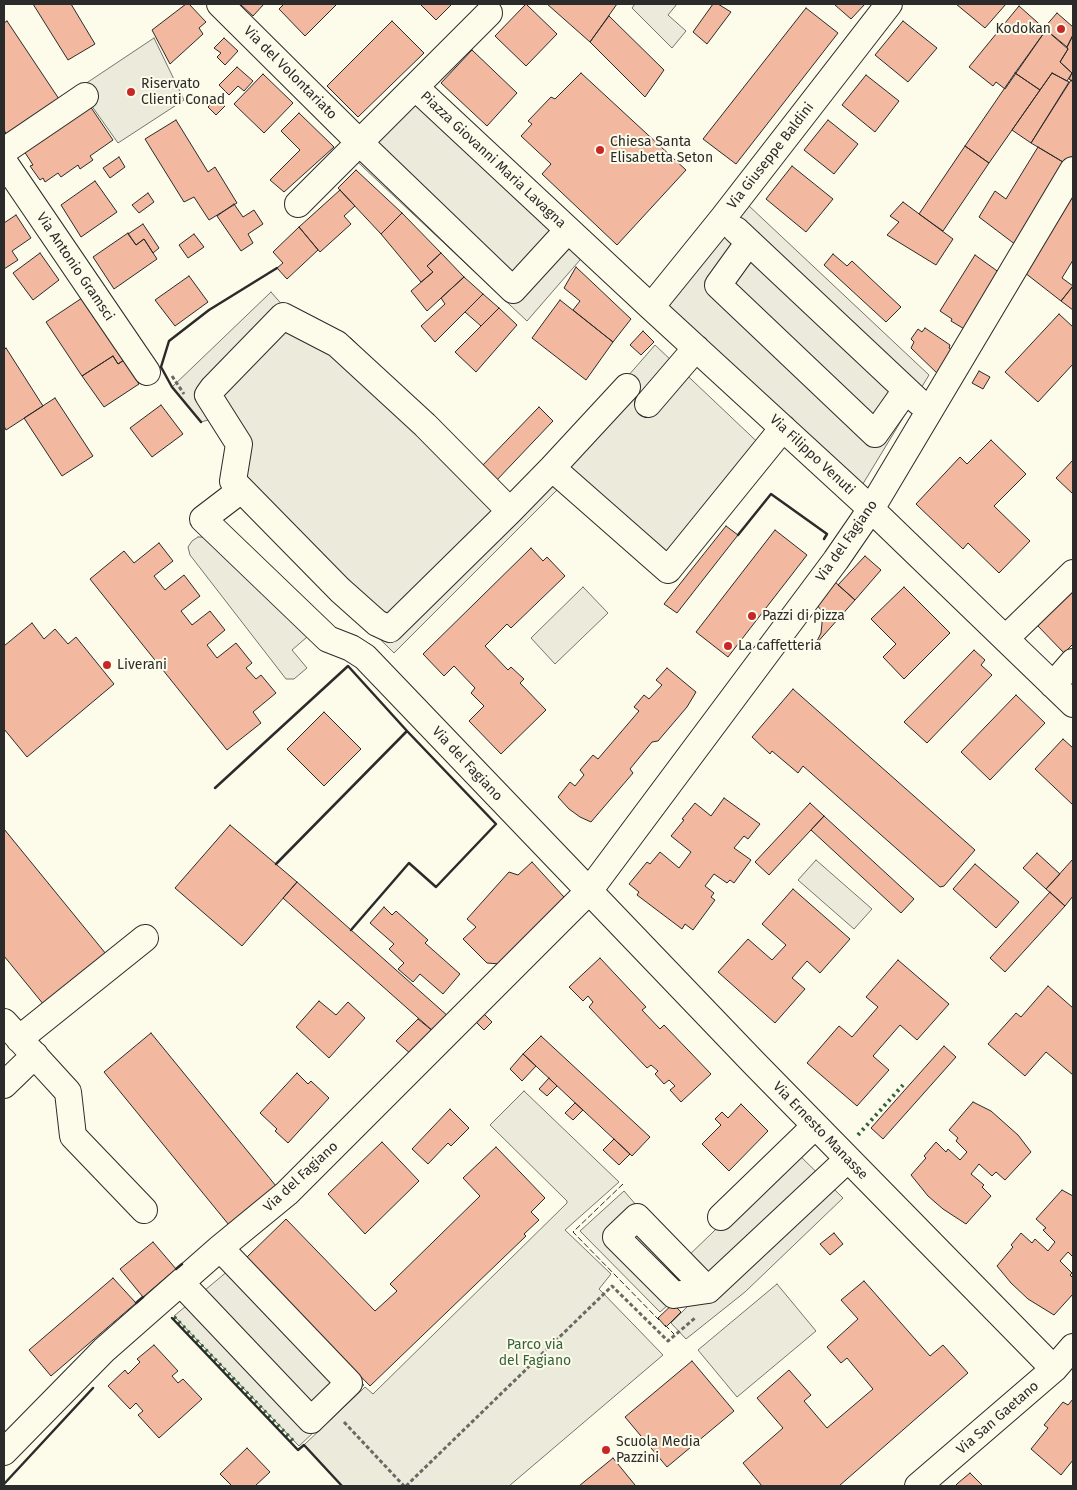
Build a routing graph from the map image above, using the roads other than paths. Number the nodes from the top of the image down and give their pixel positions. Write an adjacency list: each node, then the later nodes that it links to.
1 (220, 4): 6 (street, Via del Volontariato)
2 (889, 4): 11 (street, Via Giuseppe Baldini)
3 (489, 13): 4 (street)
4 (415, 87): 6 (street, Piazza Giovanni Maria Lavagna); 12 (street, Piazza Giovanni Maria Lavagna)
5 (84, 96): 7 (street)
6 (360, 143): 10 (street); 12 (street, Piazza Giovanni Maria Lavagna)
7 (4, 151)
8 (4, 162): 16 (street, Via Antonio Gramsci)
9 (1073, 170): 20 (street, Via del Fagiano)
10 (298, 204)
11 (723, 218): 13 (street); 14 (street, Via Giuseppe Baldini)
12 (568, 230): 14 (street, Via Filippo Venuti)
13 (749, 242): 18 (street); 18 (street)
14 (651, 307): 15 (street, Via Filippo Venuti)
15 (696, 348): 19 (street); 21 (street, Via Filippo Venuti)
16 (147, 372)
17 (627, 387): 22 (street)
18 (906, 390): 20 (street)
19 (648, 404)
20 (929, 412): 24 (street, Via del Fagiano)
21 (783, 428): 22 (street); 24 (street, Via Filippo Venuti)
22 (552, 468): 25 (street)
23 (241, 490): 25 (street); 25 (street); 31 (street, Via del Fagiano)
24 (871, 509): 27 (street, Via Filippo Venuti); 31 (street, Via del Fagiano)
25 (510, 511)
26 (1073, 573): 27 (street)
27 (1006, 638): 29 (street, Via Filippo Venuti)
28 (1073, 662): 29 (street)
29 (1053, 685): 30 (street, Via Filippo Venuti)
30 (1073, 704)
31 (589, 891): 35 (street, Via Ernesto Manasse); 39 (street, Via del Fagiano)
32 (145, 938): 33 (street)
33 (14, 1033): 34 (street); 37 (street)
34 (4, 1085)
35 (815, 1126): 36 (street, Via Ernesto Manasse); 38 (street)
36 (848, 1159): 41 (street); 43 (street, Via Ernesto Manasse)
37 (144, 1210)
38 (721, 1217)
39 (220, 1248): 40 (street, Via del Fagiano); 40 (street)
40 (181, 1283): 44 (street, Via del Fagiano)
41 (708, 1290)
42 (1073, 1347): 43 (street, Via San Gaetano)
43 (1054, 1370): 45 (street, Via San Gaetano)
44 (4, 1452)
45 (918, 1486)

